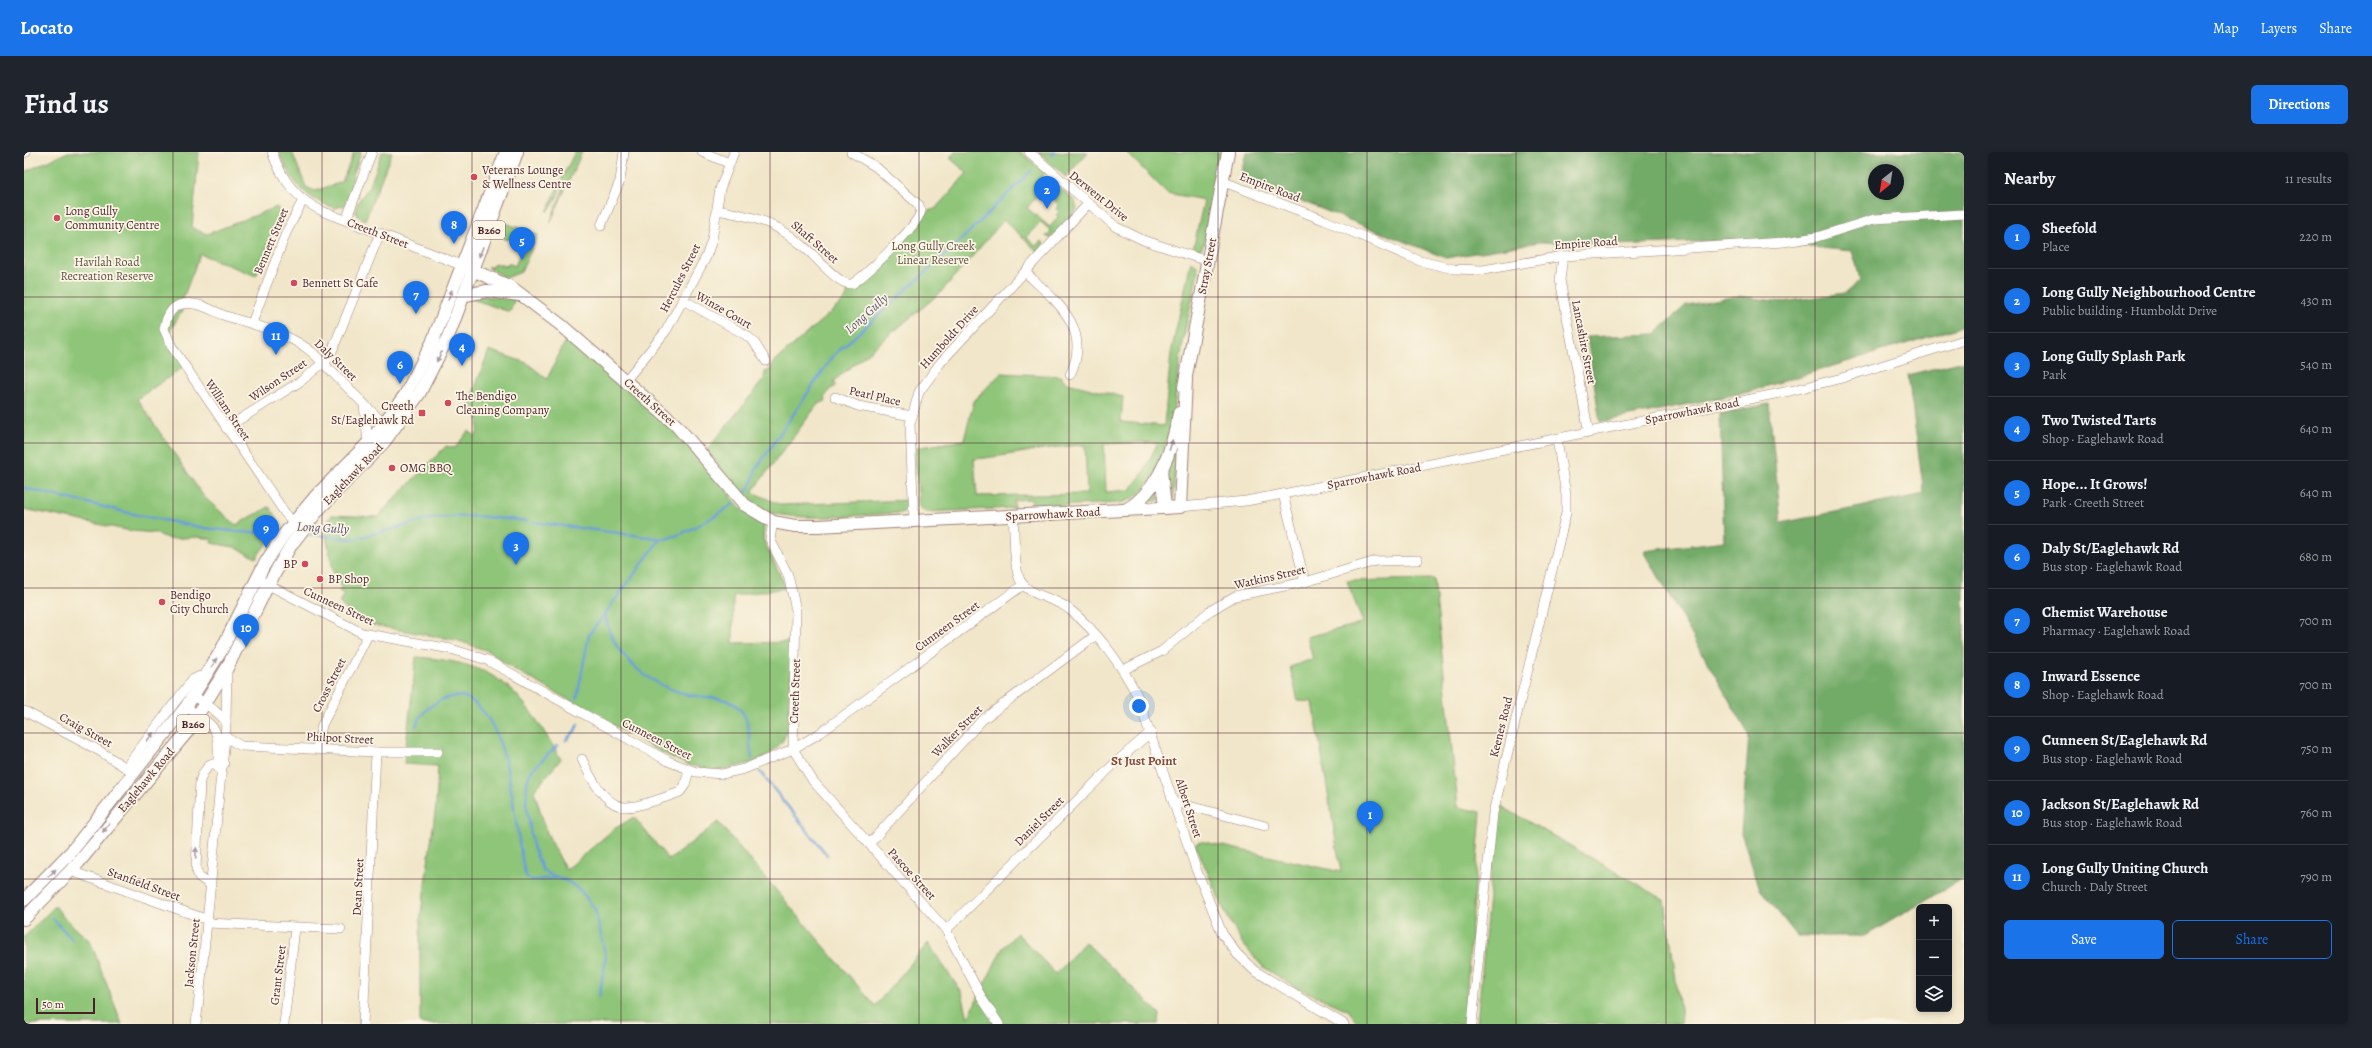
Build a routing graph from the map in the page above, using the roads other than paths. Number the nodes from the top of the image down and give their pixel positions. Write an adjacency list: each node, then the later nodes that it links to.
1 (272, 152): 13 (street, Bennett Street)
2 (372, 152): 17 (street)
3 (506, 152): 22 (main road, Eaglehawk Road / B260)
4 (518, 152): 23 (main road, Eaglehawk Road / B260, one-way to 23)
5 (624, 152): 18 (street)
6 (702, 152): 11 (street)
7 (734, 152): 11 (street, Hercules Street)
8 (851, 152): 15 (street, Shaft Street)
9 (1029, 152): 14 (street, Derwent Drive)
10 (1228, 152): 12 (main road, Stray Street)
11 (729, 163): 15 (street, Hercules Street)
12 (1224, 182): 20 (street, Empire Road); 21 (main road, Stray Street)
13 (303, 200): 17 (street, Creeth Street); 29 (street, Bennett Street)
14 (1088, 204): 21 (street, Derwent Drive); 24 (street, Humboldt Drive)
15 (717, 210): 27 (street, Hercules Street)
16 (1964, 214): 20 (street, Empire Road)
17 (346, 220): 19 (street, Creeth Street)
18 (601, 226)
19 (380, 233): 22 (street, Creeth Street); 32 (street, Wilson Street)
20 (1564, 256): 41 (street, Lancashire Street)
21 (1207, 261): 35 (main road, Stray Street)
22 (461, 265): 23 (main road, Creeth Street); 39 (main road, Eaglehawk Road / B260, one-way to 22)
23 (474, 270): 25 (main road, Eaglehawk Road / B260); 26 (main road, Creeth Street)
24 (1025, 272): 33 (street); 38 (street, Humboldt Drive)
25 (465, 295): 26 (main road); 52 (main road, Eaglehawk Road / B260, one-way to 52)
26 (525, 296): 34 (main road, Creeth Street)
27 (683, 300): 31 (street, Winze Court); 34 (street, Hercules Street)
28 (176, 307): 29 (street, Daly Street); 40 (street, William Street)
29 (252, 323): 32 (street, Daly Street)
30 (1964, 340): 41 (street, Sparrowhawk Road)
31 (766, 361)
32 (323, 364): 37 (street, Daly Street); 40 (street, Wilson Street)
33 (1070, 375)
34 (626, 380): 50 (main road, Creeth Street)
35 (1186, 380): 44 (main road, Stray Street, one-way to 35); 46 (main road, Stray Street)
36 (835, 397): 38 (street, Pearl Place)
37 (364, 404): 39 (street, Daly Street); 43 (street)
38 (912, 416): 51 (street, Humboldt Drive)
39 (384, 424): 43 (main road, Eaglehawk Road / B260)
40 (226, 428): 52 (street, William Street)
41 (1589, 433): 42 (street, Sparrowhawk Road)
42 (1557, 439): 45 (street, Sparrowhawk Road); 98 (street, Keenes Road)
43 (368, 443): 52 (main road, Eaglehawk Road / B260)
44 (1161, 470): 47 (main road); 48 (main road, Stray Street)
45 (1283, 494): 46 (street, Sparrowhawk Road); 55 (street)
46 (1180, 507): 47 (main road, Sparrowhawk Road)
47 (1165, 508): 48 (main road, Sparrowhawk Road)
48 (1126, 510): 49 (main road, Sparrowhawk Road)
49 (1013, 516): 51 (main road, Sparrowhawk Road); 57 (street)
50 (772, 522): 51 (main road, Sparrowhawk Road); 74 (street, Creeth Street)
51 (914, 522)
52 (292, 531): 54 (main road, Eaglehawk Road / B260); 56 (main road, Eaglehawk Road / B260)
53 (1418, 560): 55 (street, Watkins Street)
54 (257, 579): 56 (street, Cunneen Street); 62 (main road, Eaglehawk Road / B260, one-way to 54)
55 (1305, 582): 61 (street, Watkins Street)
56 (268, 585): 58 (street, Cunneen Street); 60 (main road, Eaglehawk Road / B260)
57 (1023, 585): 59 (street, Albert Street); 74 (street, Cunneen Street)
58 (368, 635): 73 (street, Cross Street); 81 (street, Cunneen Street)
59 (1095, 636): 61 (street, Albert Street); 84 (street, Walker Street)
60 (228, 668): 64 (main road, Eaglehawk Road / B260); 68 (street, Jackson Street)
61 (1123, 670): 70 (street, Albert Street)
62 (203, 677): 63 (main road, Eaglehawk Road / B260); 80 (street, Eaglehawk Road, one-way to 62)
63 (194, 696): 64 (street); 65 (main road, Eaglehawk Road / B260)
64 (206, 704): 67 (main road, Eaglehawk Road / B260); 68 (street)
65 (186, 707): 67 (street, Jackson Street); 80 (main road, Eaglehawk Road / B260)
66 (24, 710): 80 (street, Craig Street)
67 (199, 715): 69 (main road, Eaglehawk Road / B260); 79 (street, Jackson Street)
68 (226, 721): 71 (street, Jackson Street)
69 (187, 732): 80 (main road); 85 (main road, Eaglehawk Road / B260, one-way to 85)
70 (1151, 732): 82 (street, Albert Street); 92 (street, Daniel Street)
71 (225, 737): 72 (street, Philpot Street); 77 (street, Jackson Street)
72 (241, 746): 73 (street, Philpot Street); 77 (street, Philpot Street)
73 (316, 749): 75 (street, Philpot Street)
74 (793, 749): 81 (street, Cunneen Street); 84 (street, Pascoe Street)
75 (376, 752): 76 (street, Philpot Street); 95 (street, Dean Street)
76 (438, 752)
77 (225, 753): 79 (street, Jackson Street)
78 (582, 758): 81 (street)
79 (221, 763): 86 (street, Jackson Street); 86 (street, one-way to 79)
80 (130, 770): 87 (main road, Eaglehawk Road / B260, one-way to 80)
81 (689, 770)
82 (1174, 802): 83 (street); 97 (street, Albert Street)
83 (1265, 826)
84 (869, 844): 92 (street, Pascoe Street)
85 (71, 871): 88 (main road, Eaglehawk Road / B260); 89 (street, Stanfield Street)
86 (211, 885): 89 (street, Jackson Street)
87 (24, 900)
88 (24, 919)
89 (208, 921): 90 (street, Stanfield Street); 93 (street, Jackson Street)
90 (295, 928): 91 (street, Stanfield Street); 94 (street, Grant Street)
91 (341, 929)
92 (946, 930): 96 (street, Pascoe Street)
93 (196, 1024)
94 (284, 1024)
95 (363, 1024)
96 (999, 1024)
97 (1344, 1024)
98 (1472, 1024)

